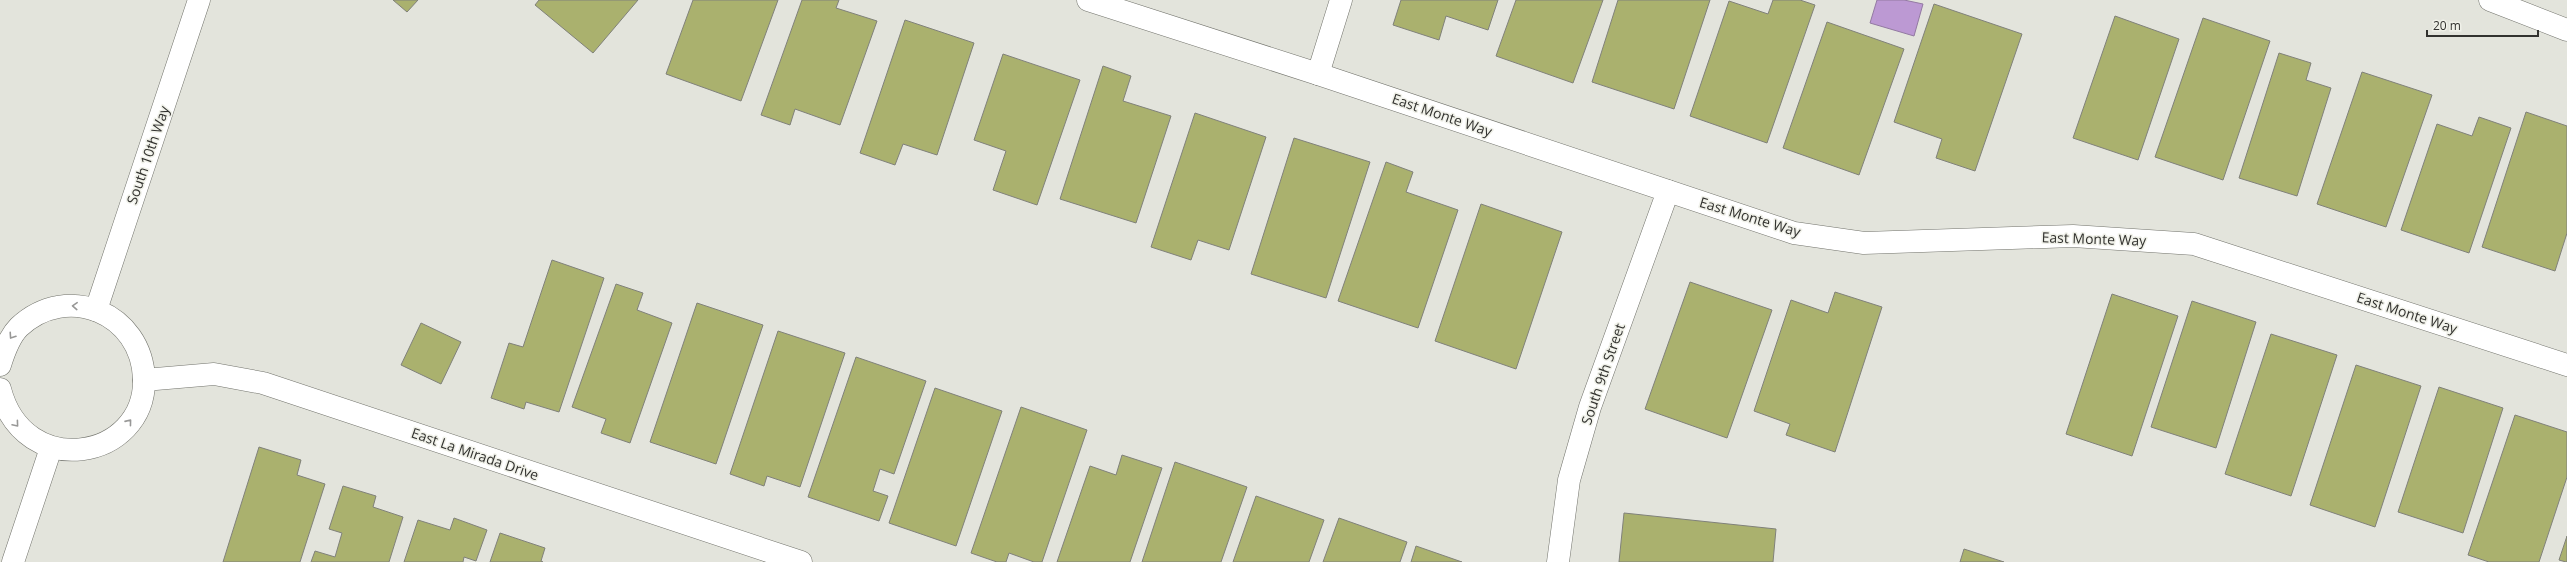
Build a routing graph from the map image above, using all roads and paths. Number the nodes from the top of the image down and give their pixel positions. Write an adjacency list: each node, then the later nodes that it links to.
1 (199, 0): 8 (street, South 10th Way)
2 (1088, 0): 6 (street, East Monte Way)
3 (1341, 0): 6 (street)
4 (2490, 0): 5 (street)
5 (2567, 30)
6 (1318, 74): 7 (street, East Monte Way)
7 (1668, 191): 10 (street, East Monte Way); 16 (street, South 9th Street)
8 (96, 310): 9 (street, one-way to 9); 11 (street)
9 (0, 365)
10 (2567, 365)
11 (144, 380): 13 (street, one-way to 11); 15 (street, East La Mirada Drive)
12 (0, 389): 13 (street, one-way to 13)
13 (51, 448): 14 (street)
14 (14, 562)
15 (801, 562)
16 (1558, 562)

